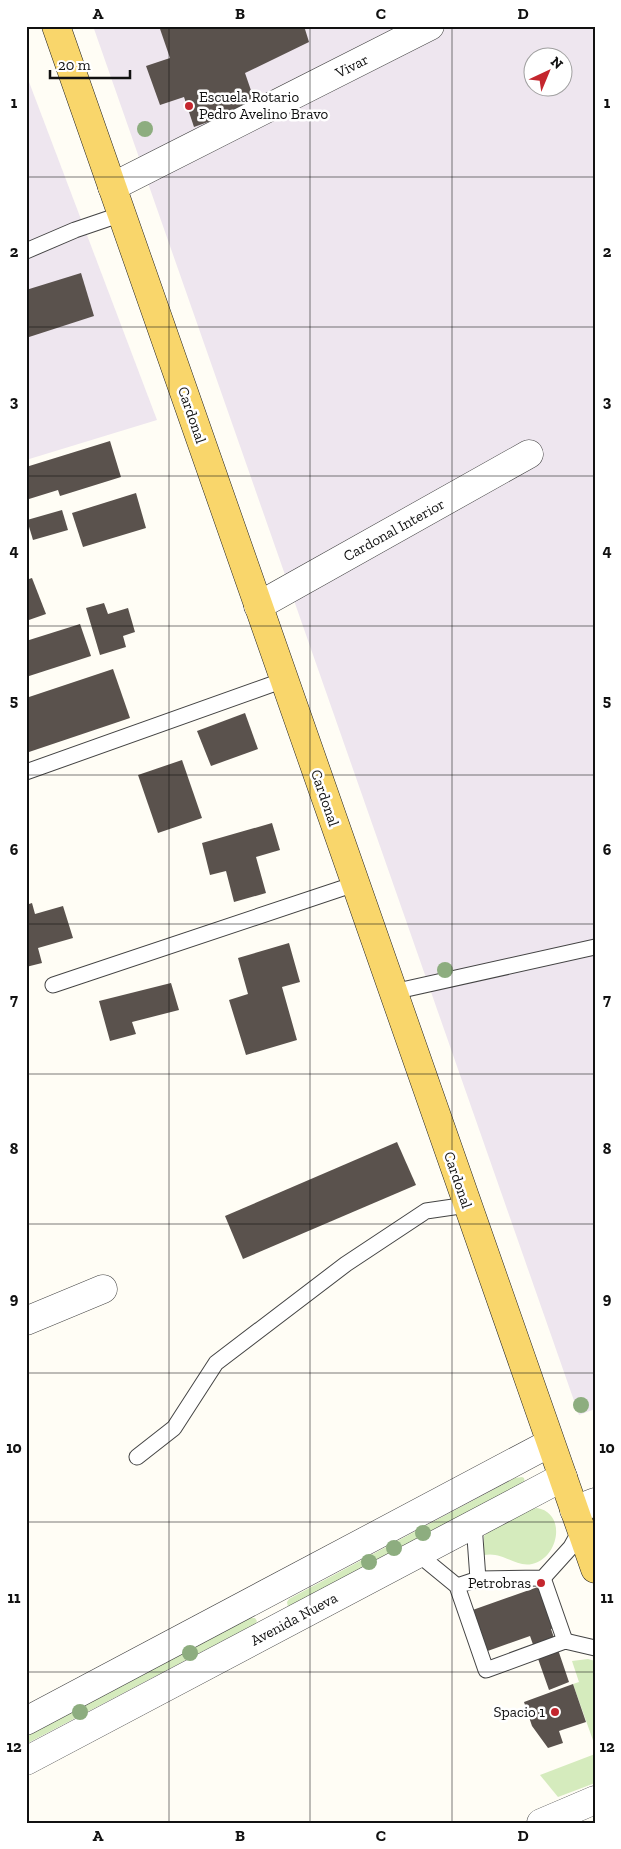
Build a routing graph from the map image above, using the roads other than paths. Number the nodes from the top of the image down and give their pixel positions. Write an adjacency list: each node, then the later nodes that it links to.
1 (56, 26): 3 (main road, Cardonal)
2 (430, 26): 3 (street, Vivar)
3 (112, 187): 4 (main road, Cardonal)
4 (122, 214): 5 (lane); 7 (main road, Cardonal)
5 (26, 251)
6 (529, 454): 7 (street, Cardonal Interior)
7 (258, 606): 8 (main road, Cardonal)
8 (284, 680): 9 (lane); 10 (main road, Cardonal)
9 (26, 772)
10 (355, 884): 12 (lane); 13 (main road, Cardonal)
11 (595, 947): 13 (lane)
12 (53, 985)
13 (393, 992): 14 (main road, Cardonal)
14 (467, 1205): 17 (main road, Cardonal); 18 (lane)
15 (103, 1289): 16 (street)
16 (26, 1321)
17 (550, 1443): 19 (main road, Cardonal); 27 (street)
18 (137, 1456)
19 (563, 1478): 20 (street, Avenida Nueva); 21 (main road, Cardonal)
20 (474, 1524): 22 (street, Avenida Nueva); 25 (lane)
21 (586, 1524): 23 (main road, Cardonal); 24 (lane)
22 (418, 1554): 26 (lane); 28 (street, Avenida Nueva)
23 (595, 1569)
24 (543, 1578): 25 (lane); 29 (lane)
25 (478, 1579): 26 (lane)
26 (457, 1586): 29 (lane)
27 (263, 1596): 28 (street); 31 (street)
28 (279, 1627): 32 (street, Avenida Nueva)
29 (565, 1641): 30 (lane)
30 (595, 1648)
31 (26, 1721)
32 (26, 1761)
33 (595, 1800): 34 (street)
34 (541, 1823)

